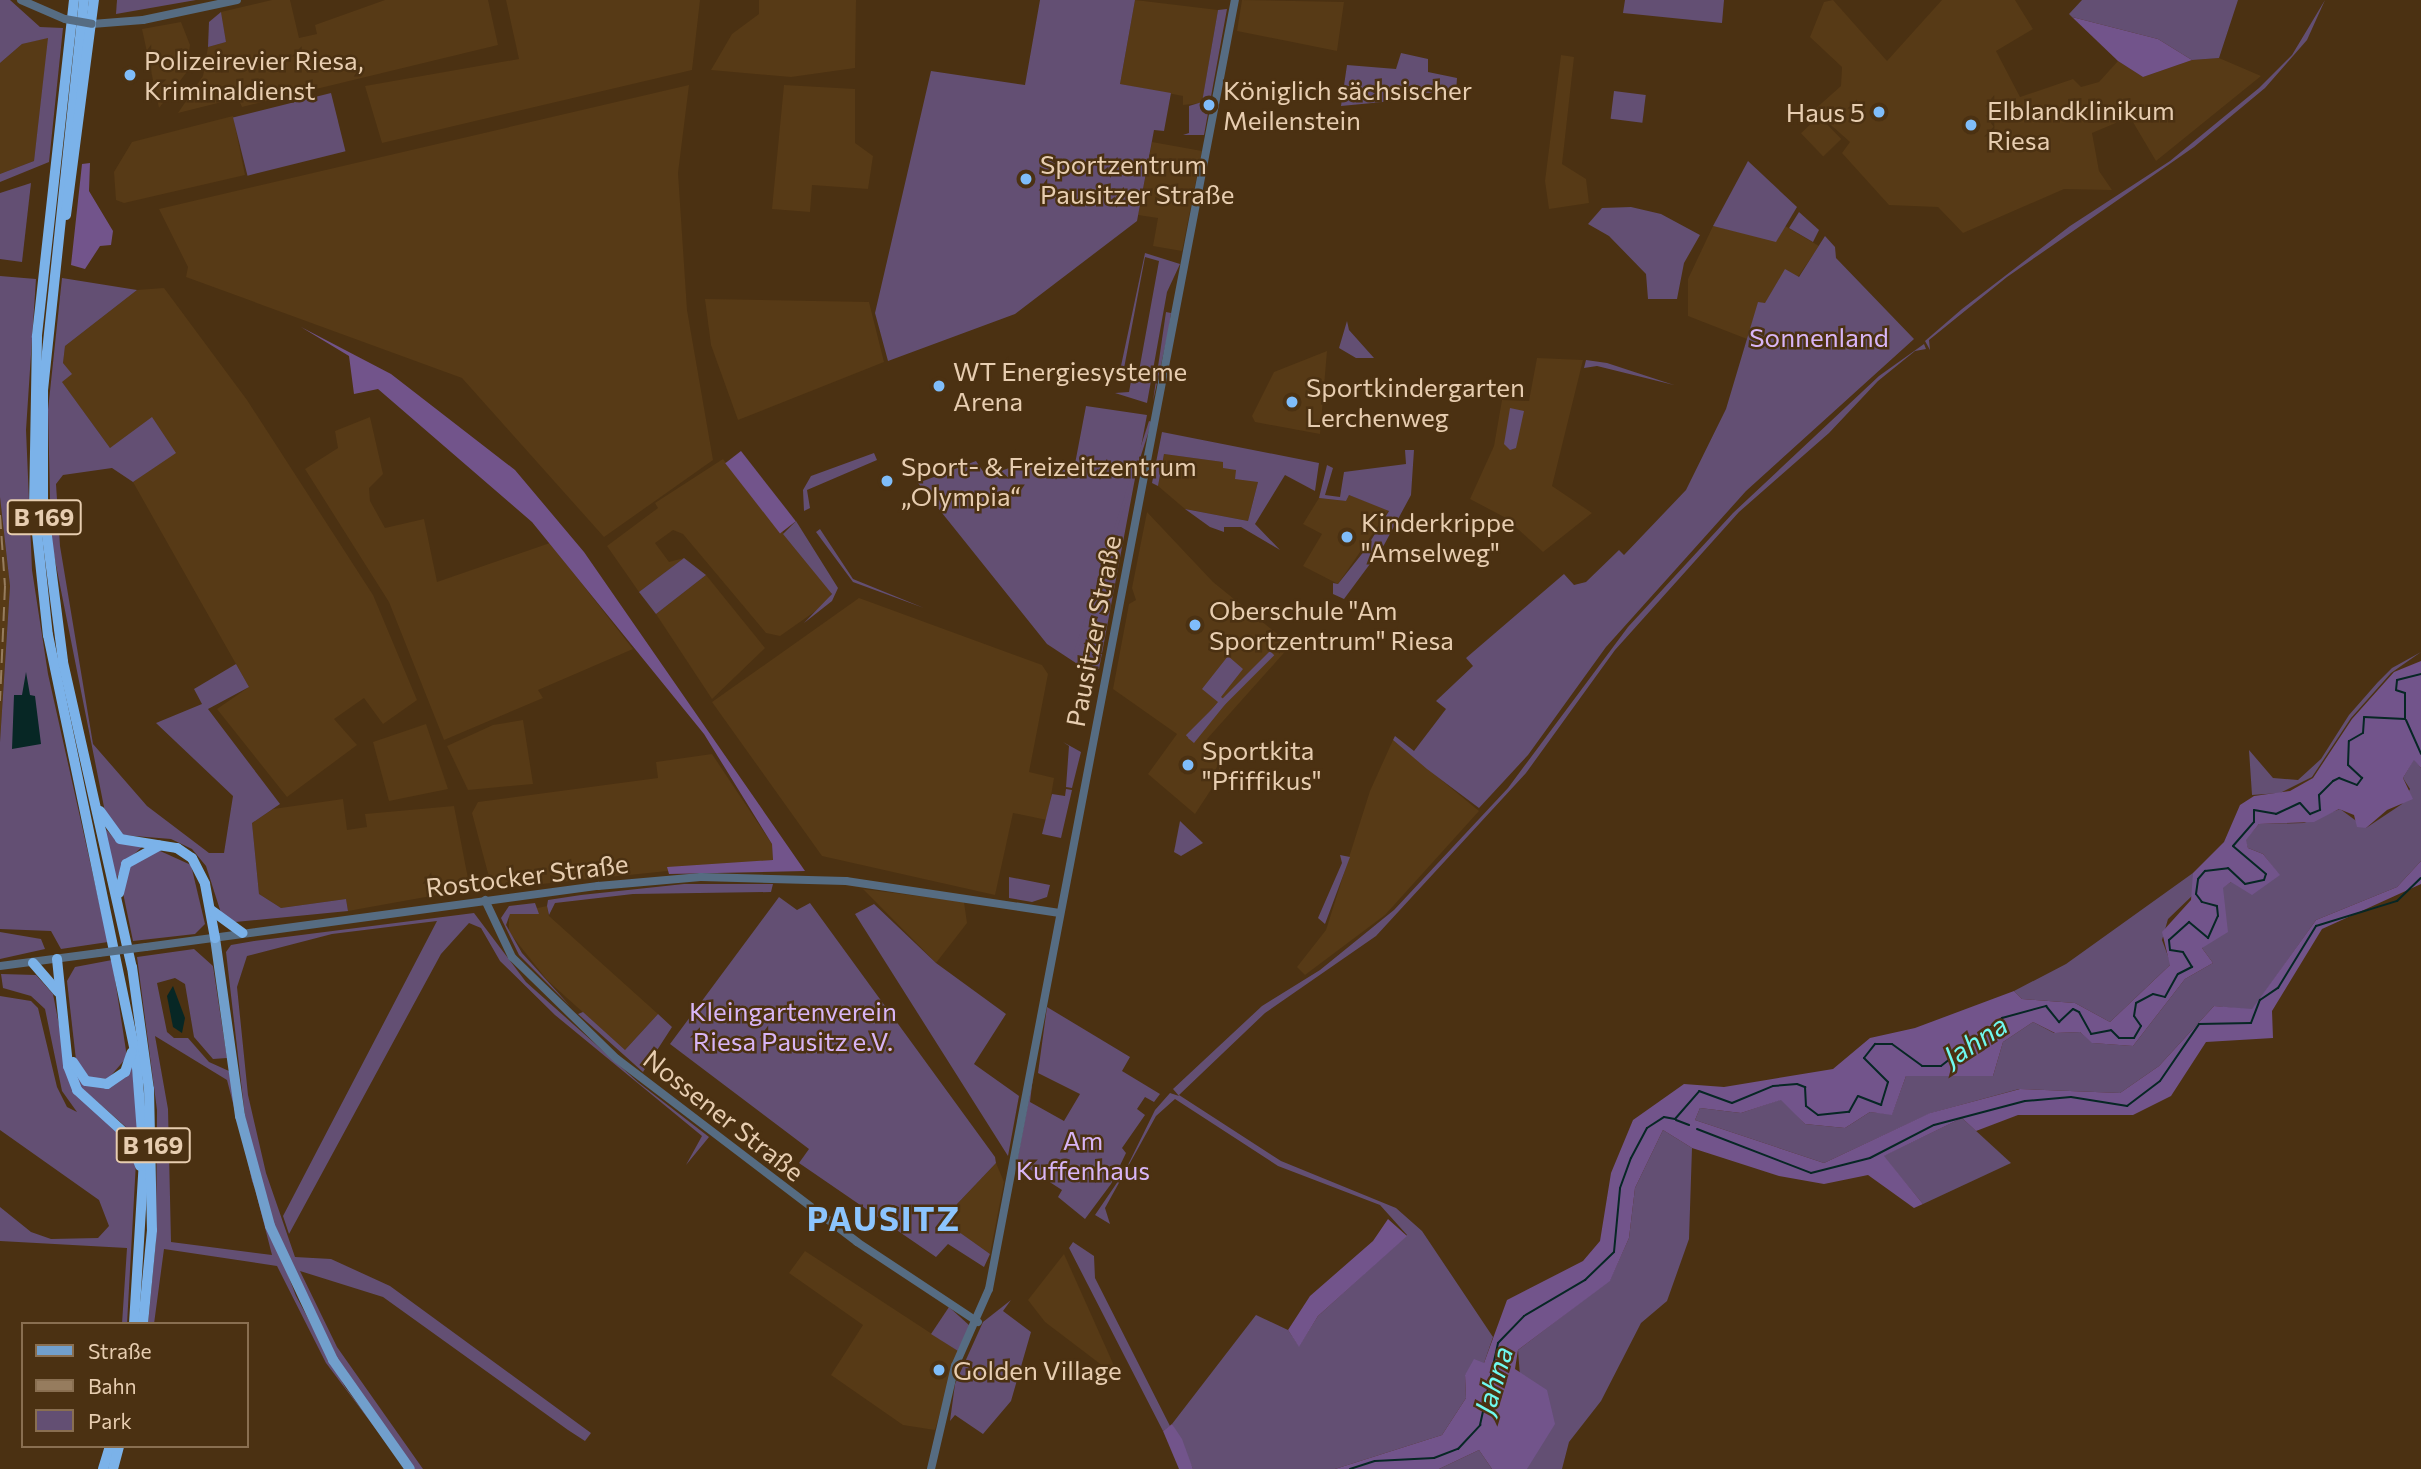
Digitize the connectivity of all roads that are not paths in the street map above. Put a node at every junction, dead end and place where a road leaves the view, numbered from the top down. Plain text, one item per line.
1 (22, 0) edge
2 (74, 0) edge
3 (85, 0) edge
4 (94, 0) edge
5 (237, 0) edge
6 (1236, 0) edge
7 (92, 24) junction
8 (58, 230) junction
9 (92, 796) junction
10 (163, 844) junction
11 (485, 900) junction
12 (119, 910) junction
13 (211, 910) junction
14 (1060, 913) junction
15 (243, 933) junction
16 (215, 938) junction
17 (57, 959) junction
18 (33, 962) junction
19 (0, 966) edge
20 (61, 1000) junction
21 (133, 1028) junction
22 (67, 1041) junction
23 (144, 1186) junction
24 (134, 1322) edge
25 (143, 1322) edge
26 (978, 1322) junction
27 (109, 1448) edge
28 (118, 1448) edge
29 (103, 1469) edge
30 (113, 1469) edge
31 (410, 1469) edge
32 (931, 1469) edge

1 - 7 street, bridge
2 - 21 highway, B 169
3 - 8 highway, B 169
4 - 7 highway
5 - 7 street
6 - 14 street, Pausitzer Straße
7 - 8 highway
8 - 9 highway, B 169
9 - 10 highway
9 - 12 highway, B 169
10 - 12 highway
10 - 13 highway
11 - 14 street, Rostocker Straße
11 - 15 street, Rostocker Straße
11 - 26 street, Nossener Straße
12 - 25 highway, B 169
13 - 15 highway
13 - 16 highway
14 - 26 street, Pausitzer Straße
15 - 16 street, Rostocker Straße
16 - 17 street, Rostocker Straße, bridge
16 - 31 main road
17 - 18 street, Rostocker Straße
17 - 20 highway
18 - 19 street, Rostocker Straße
18 - 20 highway
20 - 22 highway
21 - 22 highway
21 - 23 highway, B 169
22 - 23 highway, B 169
23 - 24 highway, B 169
26 - 32 street, Pausitzer Straße
27 - 29 highway
28 - 30 highway

